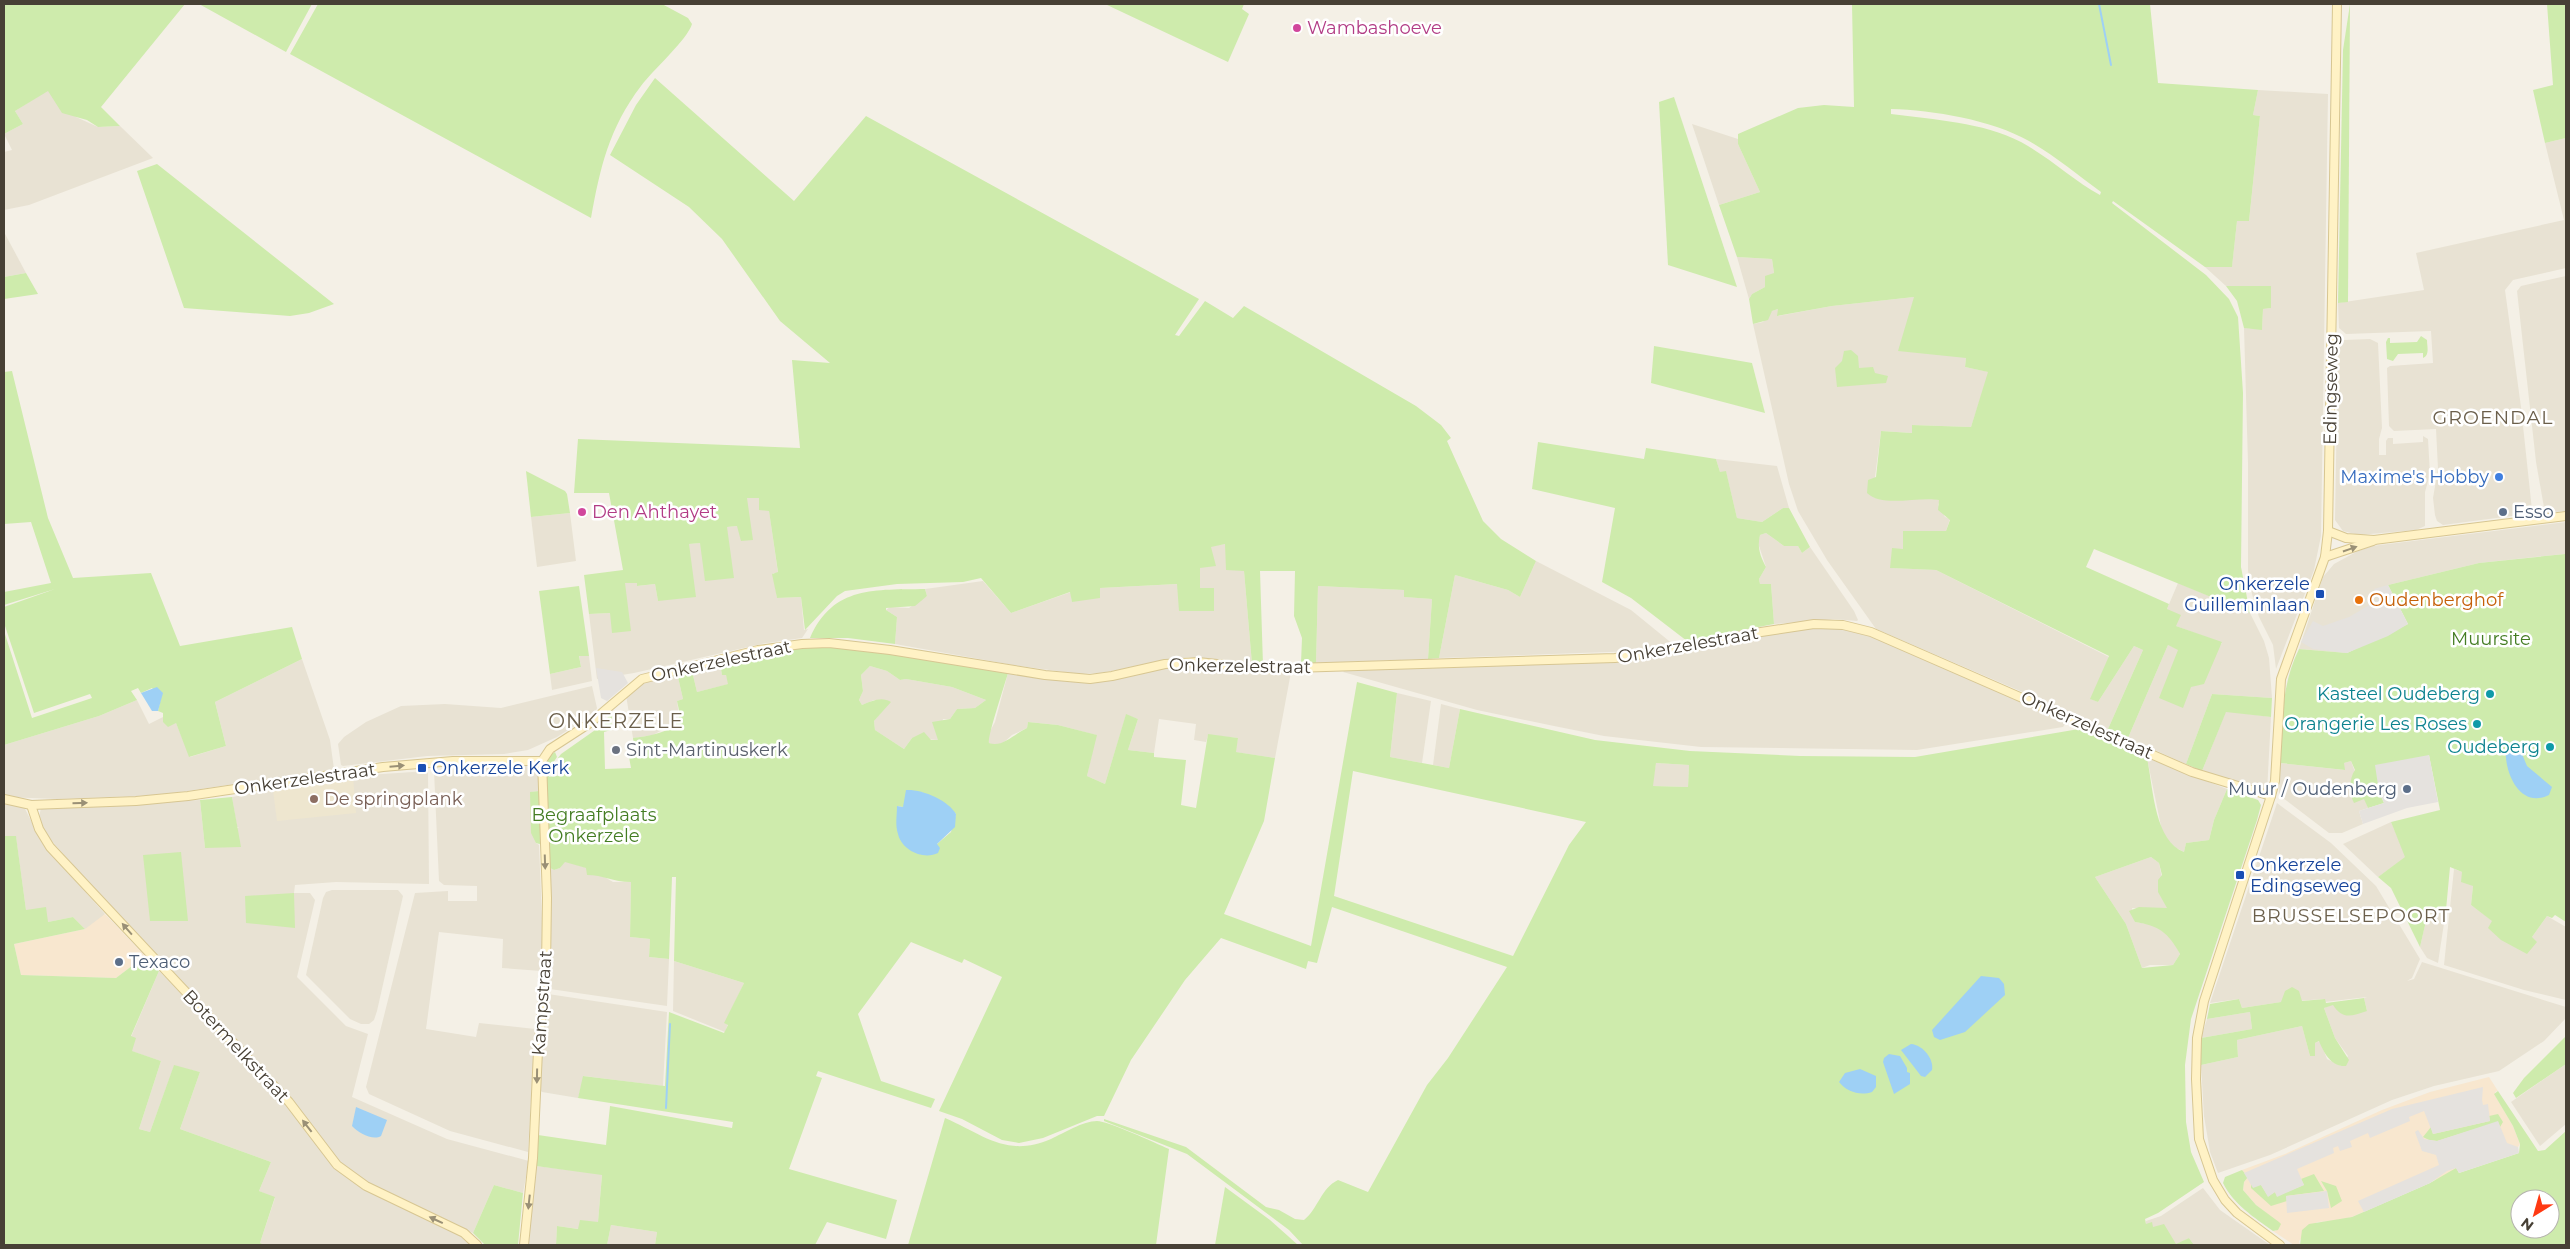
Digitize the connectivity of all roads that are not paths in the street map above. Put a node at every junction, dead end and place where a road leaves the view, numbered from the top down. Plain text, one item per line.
1 (2337, 4) edge
2 (2566, 516) edge
3 (2328, 531) junction
4 (2374, 540) junction
5 (2325, 557) junction
6 (542, 761) junction
7 (2271, 796) junction
8 (4, 799) edge
9 (31, 804) junction
10 (477, 1245) edge
11 (524, 1245) edge
12 (2280, 1245) edge

1 - 3 street, Edingseweg
2 - 4 street
3 - 4 street
3 - 5 street, Edingseweg
5 -> 4 street
5 - 7 street, Edingseweg
6 - 7 street, Onkerzelestraat
9 -> 6 street, Onkerzelestraat
6 -> 11 street, Kampstraat
7 - 12 street, Edingseweg
8 - 9 street, Onkerzelestraat
10 -> 9 street, Botermelkstraat

